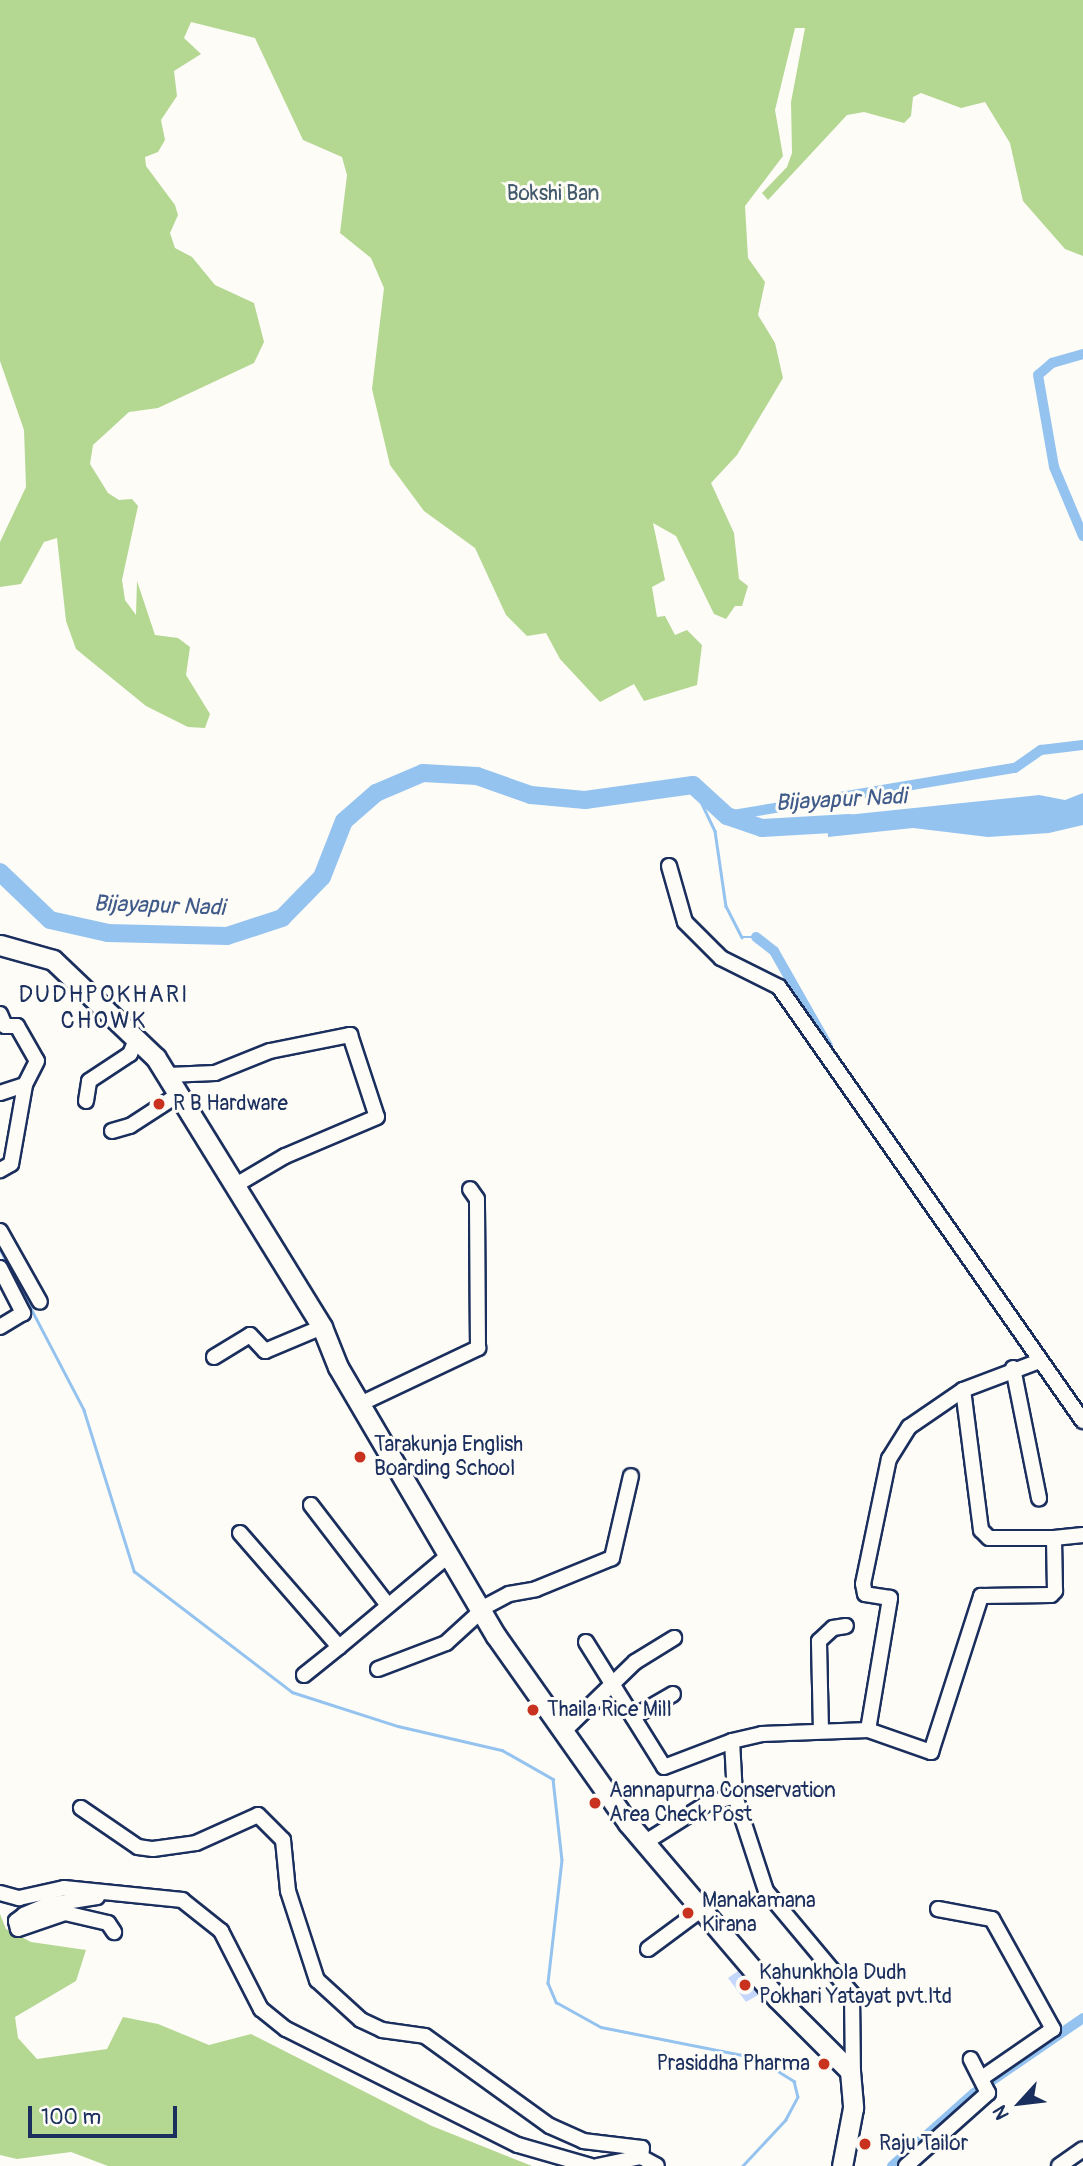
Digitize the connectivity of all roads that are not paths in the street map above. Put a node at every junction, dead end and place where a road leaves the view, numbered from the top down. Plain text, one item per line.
1 (669, 866) dead end
2 (0, 945) edge
3 (2, 1023) edge
4 (136, 1040) junction
5 (168, 1075) junction
6 (25, 1085) junction
7 (0, 1093) edge
8 (178, 1094) junction
9 (86, 1101) dead end
10 (112, 1131) dead end
11 (0, 1170) edge
12 (234, 1186) junction
13 (473, 1194) dead end
14 (0, 1231) edge
15 (0, 1268) edge
16 (40, 1302) dead end
17 (322, 1326) junction
18 (0, 1327) edge
19 (214, 1357) dead end
20 (1037, 1362) junction
21 (1013, 1368) junction
22 (963, 1390) junction
23 (360, 1404) junction
24 (1083, 1421) edge
25 (631, 1476) dead end
26 (1039, 1498) dead end
27 (311, 1505) dead end
28 (240, 1533) dead end
29 (1083, 1535) edge
30 (1054, 1538) junction
31 (448, 1556) junction
32 (387, 1604) junction
33 (479, 1611) junction
34 (846, 1626) dead end
35 (674, 1638) dead end
36 (586, 1642) dead end
37 (339, 1647) junction
38 (378, 1669) dead end
39 (304, 1675) dead end
40 (614, 1688) junction
41 (673, 1694) dead end
42 (633, 1717) junction
43 (868, 1730) junction
44 (564, 1731) junction
45 (821, 1731) junction
46 (732, 1741) junction
47 (735, 1796) junction
48 (81, 1808) dead end
49 (644, 1843) junction
50 (96, 1891) junction
51 (0, 1893) edge
52 (702, 1909) junction
53 (938, 1909) dead end
54 (114, 1932) dead end
55 (648, 1949) dead end
56 (971, 2059) dead end
57 (853, 2076) junction
58 (982, 2078) junction
59 (1083, 2149) edge
60 (641, 2157) junction
61 (591, 2166) edge
62 (597, 2166) edge
63 (657, 2166) edge
64 (842, 2166) edge
65 (906, 2166) edge
66 (1059, 2166) edge

1 - 20 street
2 - 4 main road
3 - 6 street
4 - 5 main road
4 - 9 street
5 - 8 main road
5 - 12 street
6 - 7 street
6 - 11 street
8 - 10 street
8 - 12 main road
12 - 17 main road
13 - 23 street
14 - 16 street
15 - 18 street
17 - 19 street
17 - 23 main road
20 - 21 street
20 - 24 street
21 - 22 street
21 - 26 street
22 - 30 street
22 - 43 street
23 - 31 main road
25 - 33 street
27 - 32 street
28 - 37 street
29 - 30 street
30 - 43 street
31 - 32 street
31 - 33 main road
32 - 37 street
33 - 38 street
33 - 44 main road
34 - 45 street
35 - 40 street
36 - 40 street
37 - 39 street
40 - 42 street
40 - 44 street
41 - 42 street
42 - 46 street
43 - 45 street
44 - 49 main road
45 - 46 street
46 - 47 street
47 - 49 street
47 - 57 street
48 - 60 street
49 - 52 main road
50 - 51 street
50 - 54 street
50 - 61 street
52 - 55 street
52 - 57 main road
53 - 58 street
56 - 58 street
57 - 64 main road
58 - 65 street
59 - 66 street
60 - 62 street
60 - 63 street

